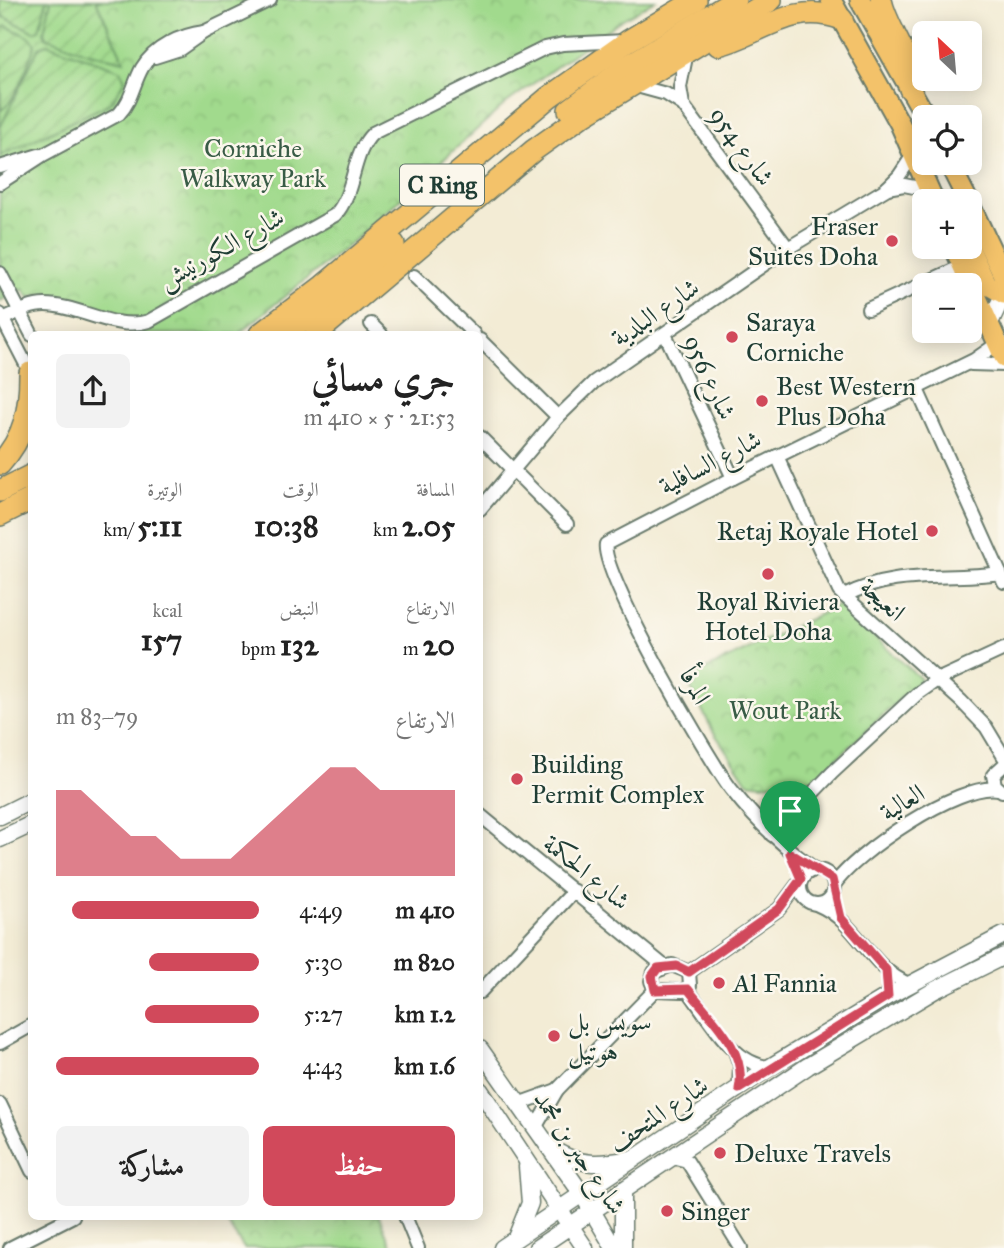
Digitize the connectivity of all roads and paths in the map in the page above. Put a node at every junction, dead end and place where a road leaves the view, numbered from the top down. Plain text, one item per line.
1 (270, 0) edge
2 (696, 0) edge
3 (736, 0) edge
4 (771, 0) edge
5 (831, 0) edge
6 (860, 0) edge
7 (881, 0) edge
8 (842, 19) junction
9 (628, 41) junction
10 (693, 48) junction
11 (633, 85) junction
12 (910, 89) junction
13 (683, 105) junction
14 (919, 105) edge
15 (912, 141) edge
16 (43, 155) junction
17 (912, 165) edge
18 (0, 167) edge
19 (511, 168) junction
20 (0, 183) edge
21 (439, 188) junction
22 (886, 188) junction
23 (914, 189) edge
24 (982, 228) edge
25 (788, 248) junction
26 (959, 259) edge
27 (975, 259) edge
28 (999, 260) edge
29 (962, 266) junction
30 (0, 273) edge
31 (414, 275) dead end
32 (1004, 277) edge
33 (1004, 293) edge
34 (868, 309) dead end
35 (19, 311) junction
36 (1, 317) edge
37 (371, 324) dead end
38 (30, 331) edge
39 (264, 331) edge
40 (290, 331) edge
41 (320, 331) edge
42 (379, 331) edge
43 (471, 331) edge
44 (664, 334) junction
45 (998, 341) edge
46 (483, 343) edge
47 (964, 365) junction
48 (1004, 365) edge
49 (28, 368) edge
50 (916, 387) junction
51 (28, 404) edge
52 (558, 417) junction
53 (483, 440) edge
54 (28, 455) edge
55 (777, 456) junction
56 (0, 466) edge
57 (513, 471) junction
58 (28, 477) edge
59 (733, 478) junction
60 (0, 491) edge
61 (28, 501) edge
62 (483, 506) edge
63 (2, 515) edge
64 (28, 516) edge
65 (567, 524) dead end
66 (606, 558) joint
67 (1002, 578) edge
68 (844, 596) junction
69 (1004, 649) edge
70 (937, 680) junction
71 (1001, 752) edge
72 (998, 770) edge
73 (979, 789) junction
74 (1001, 790) edge
75 (28, 802) edge
76 (0, 816) edge
77 (483, 817) edge
78 (28, 826) edge
79 (772, 835) junction
80 (0, 839) edge
81 (790, 853) junction
82 (852, 862) junction
83 (819, 870) junction
84 (800, 880) junction
85 (834, 887) junction
86 (574, 891) junction
87 (814, 904) junction
88 (779, 909) junction
89 (841, 918) junction
90 (1004, 935) edge
91 (1004, 956) edge
92 (664, 966) junction
93 (886, 970) junction
94 (689, 972) junction
95 (909, 984) junction
96 (483, 989) edge
97 (688, 989) junction
98 (655, 990) junction
99 (888, 996) junction
100 (28, 1027) edge
101 (0, 1043) edge
102 (735, 1050) junction
103 (483, 1053) edge
104 (771, 1067) junction
105 (739, 1089) junction
106 (557, 1090) junction
107 (483, 1094) edge
108 (0, 1104) edge
109 (518, 1104) junction
110 (535, 1128) junction
111 (548, 1147) junction
112 (641, 1157) junction
113 (672, 1157) junction
114 (526, 1158) junction
115 (28, 1163) edge
116 (623, 1190) junction
117 (582, 1194) junction
118 (559, 1209) junction
119 (592, 1210) junction
120 (48, 1220) edge
121 (63, 1220) edge
122 (407, 1220) edge
123 (569, 1224) junction
124 (45, 1230) junction
125 (508, 1244) edge
126 (10, 1248) edge
127 (418, 1248) edge
128 (537, 1248) edge
129 (585, 1248) edge
130 (614, 1248) edge
131 (623, 1248) edge
132 (740, 1248) edge

1 - 16 street
2 - 9 highway, شارع الكورنيش / C Ring
3 - 19 highway
4 - 10 highway, C Ring
5 - 8 main road
6 - 12 main road
7 - 12 highway
8 - 10 highway
8 - 15 main road
9 - 21 highway, شارع الكورنيش / C Ring
9 - 35 street, شارع الكورنيش
10 - 11 highway, C Ring
10 - 13 street, شارع 954
11 - 13 street, شارع 954
11 - 19 highway, C Ring
12 - 14 main road
13 - 25 street, شارع 954
16 - 18 street
16 - 20 street
17 - 22 street, شارع البلدية
19 - 41 highway, C Ring
21 - 39 highway, شارع الكورنيش / C Ring
21 - 40 highway
22 - 23 street
22 - 25 street, شارع البلدية
24 - 28 main road
25 - 44 street, شارع البلدية
26 - 29 main road
27 - 33 main road
28 - 32 main road
29 - 34 street
29 - 45 main road
30 - 35 street
31 - 43 street
33 - 45 street
35 - 36 street, شارع الكورنيش
35 - 38 street
36 - 49 street, شارع الكورنيش
37 - 42 street
44 - 52 street, شارع البلدية
44 - 59 street, شارع 956
45 - 47 street, شارع السافلية
46 - 52 street
47 - 48 street, شارع السافلية
47 - 50 street, شارع السافلية
50 - 55 street, شارع السافلية
50 - 67 street
51 - 56 highway
52 - 57 street, شارع البلدية
53 - 57 street
54 - 56 highway
55 - 59 street, شارع السافلية
55 - 68 street, انعيجة
57 - 62 street, شارع البلدية
57 - 65 street
58 - 60 highway
59 - 66 street, شارع السافلية
61 - 63 highway
63 - 64 highway
66 - 79 street, المرفأ
67 - 68 street
68 - 70 street, انعيجة
69 - 70 street
70 - 71 street, انعيجة
70 - 79 street
71 - 72 street, انعيجة
72 - 73 street, العالية
72 - 74 street
73 - 74 street, العالية
73 - 82 street, العالية
75 - 76 street
77 - 86 street, شارع الحكمة
78 - 80 street
79 - 81 street, المرفأ
81 - 83 street, المرفأ
81 - 84 street, المرفأ
82 - 83 street, العالية
82 - 85 street, العالية
83 - 84 street
83 - 85 street
84 - 87 street
84 - 88 street
85 - 87 street
85 - 89 street
86 - 92 street, شارع الحكمة
86 - 96 street
87 - 88 street
87 - 89 street
88 - 94 street
89 - 93 street
90 - 95 street, شارع المتحف
91 - 113 street, شارع المتحف
92 - 94 street
92 - 98 street
93 - 95 street
93 - 99 street
94 - 97 street
95 - 99 street, شارع المتحف
97 - 98 street
97 - 102 street
98 - 106 street
99 - 104 street, شارع المتحف
100 - 101 street
102 - 104 street
102 - 105 street
103 - 109 street, شارع جبر بن محمد
104 - 105 street, شارع المتحف
105 - 112 street, شارع المتحف
106 - 109 street
106 - 110 street
107 - 114 street, شارع جبر بن محمد
108 - 115 street
109 - 110 street, شارع جبر بن محمد
110 - 111 street, شارع جبر بن محمد
111 - 112 street
111 - 117 street, شارع جبر بن محمد
112 - 117 street, شارع المتحف
113 - 116 street, شارع المتحف
113 - 132 street
114 - 118 street, شارع جبر بن محمد
114 - 125 street
116 - 119 street, شارع المتحف
116 - 131 street
117 - 118 street, شارع المتحف
117 - 119 street, شارع جبر بن محمد
118 - 123 street, شارع جبر بن محمد
118 - 125 street, شارع المتحف
119 - 123 street, شارع المتحف
119 - 130 street, شارع جبر بن محمد
120 - 124 street
121 - 124 street
122 - 127 street
123 - 128 street, شارع المتحف
123 - 129 street, شارع جبر بن محمد
124 - 126 street

